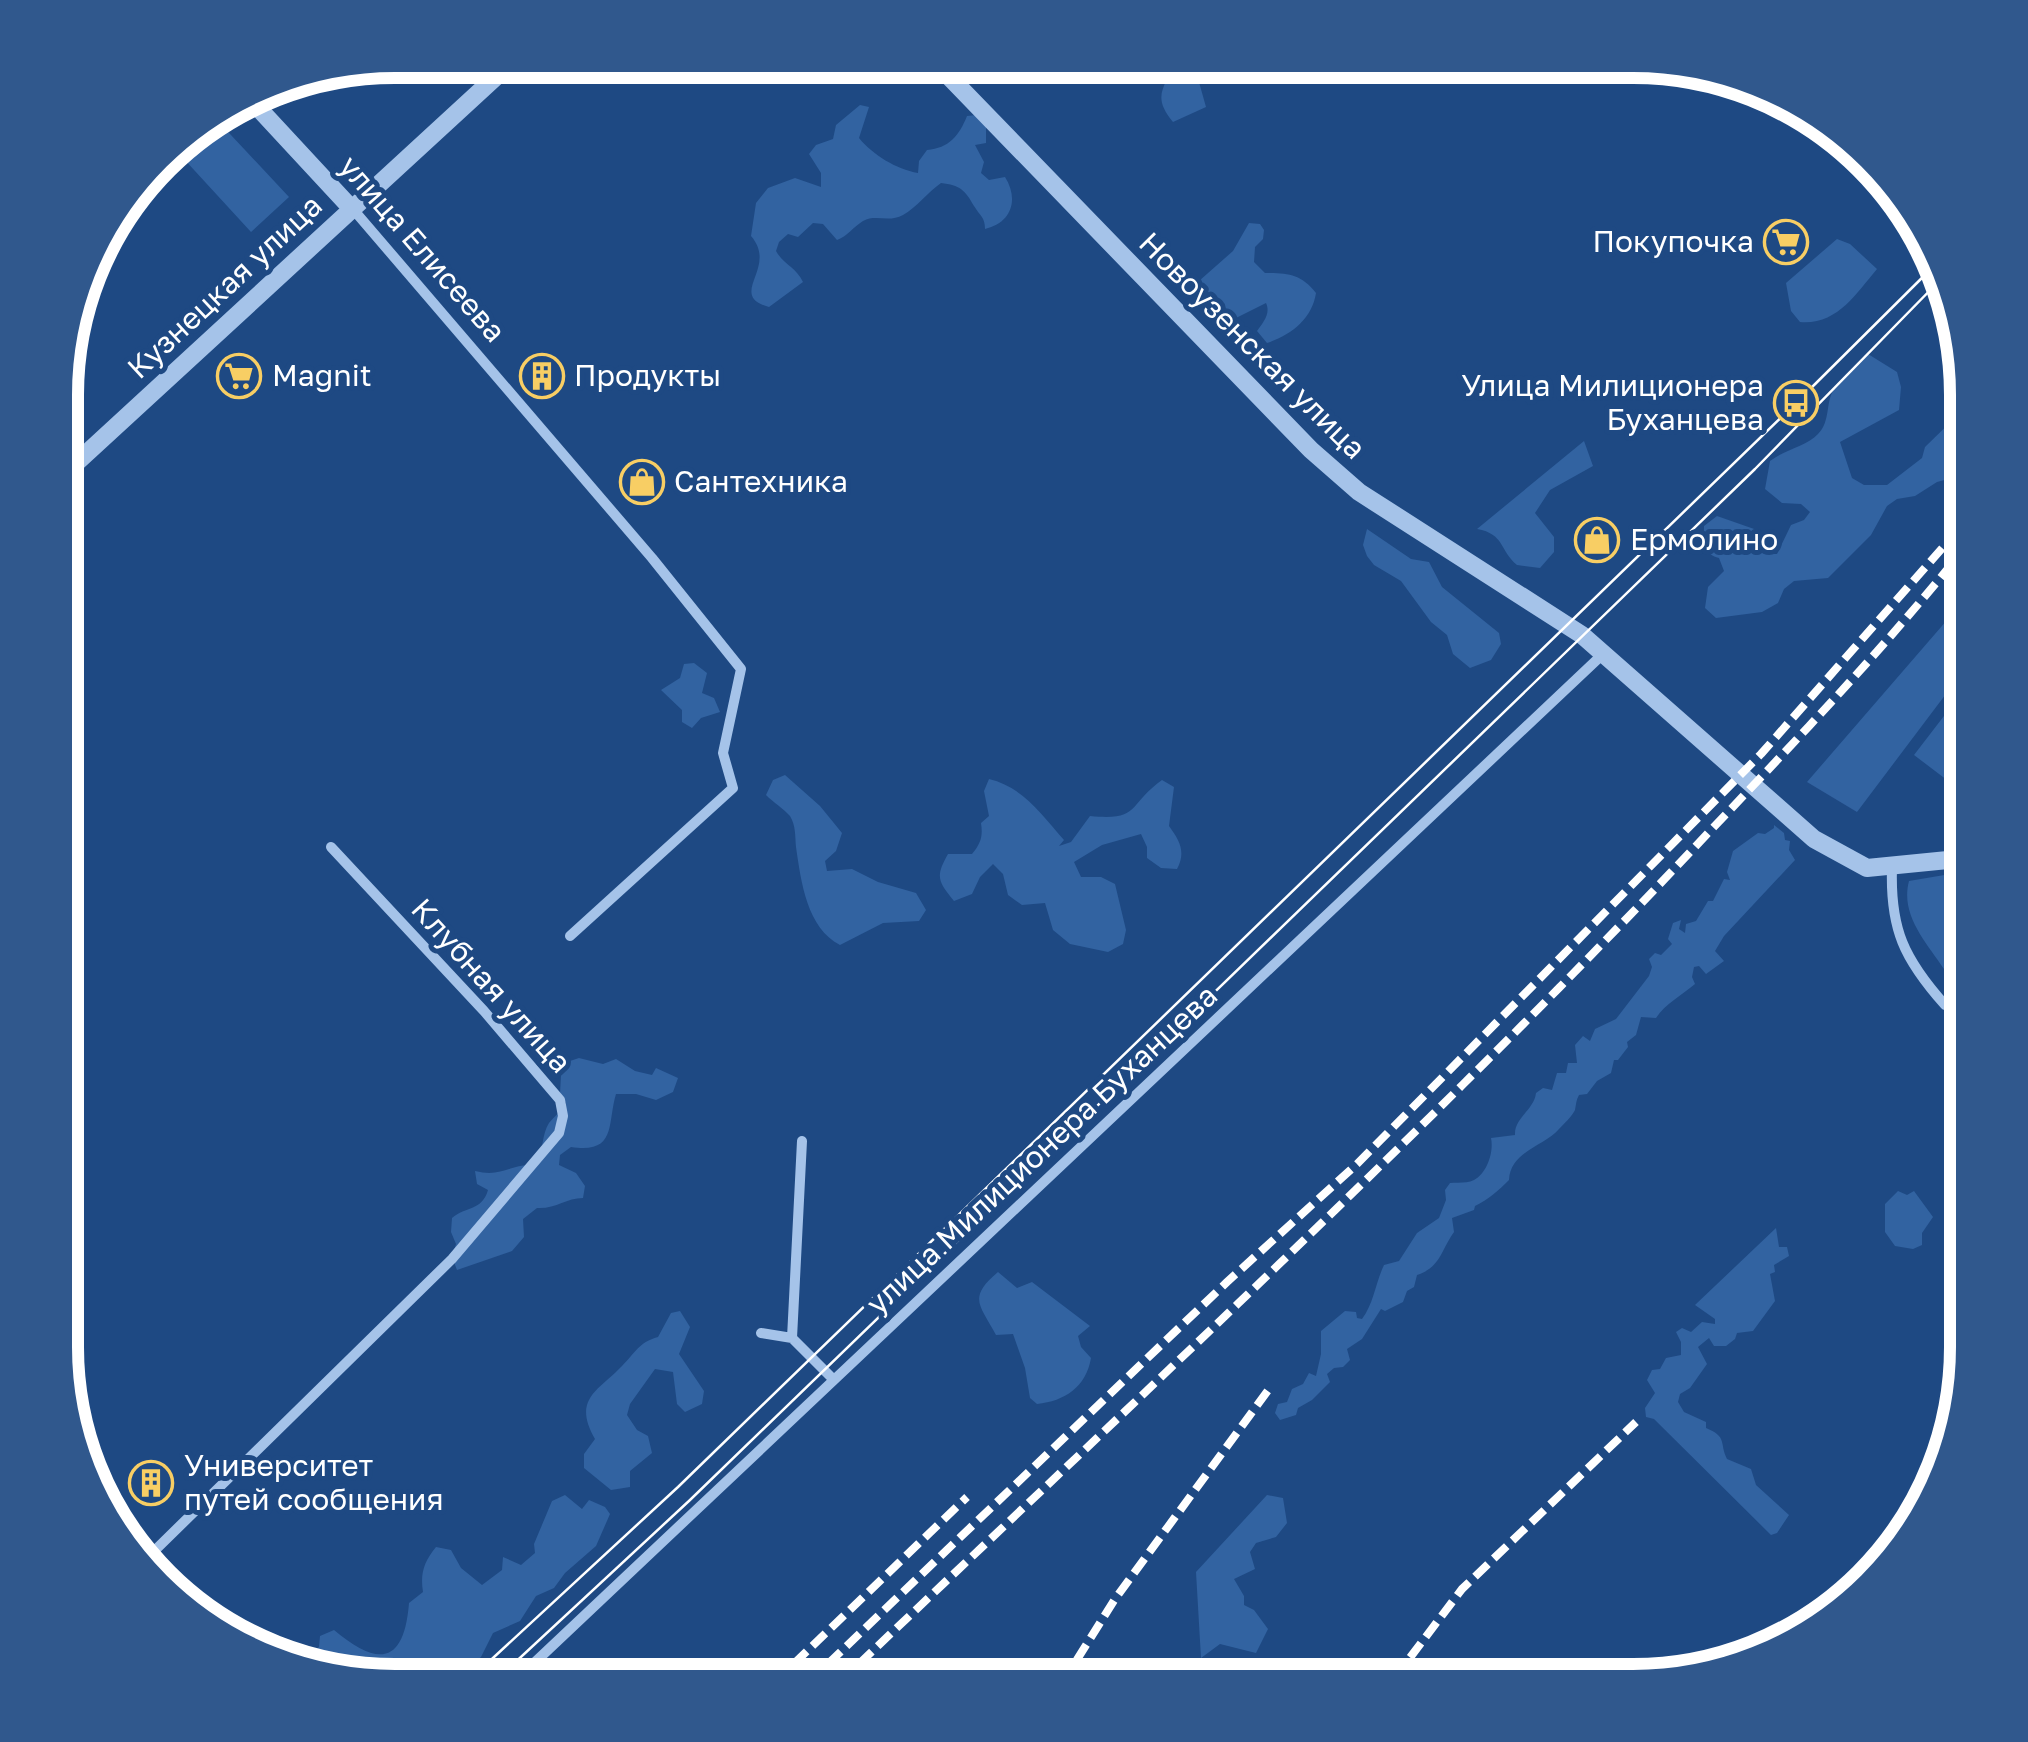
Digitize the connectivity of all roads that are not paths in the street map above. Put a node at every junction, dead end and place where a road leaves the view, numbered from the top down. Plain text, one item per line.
1 (494, 78) edge
2 (950, 78) edge
3 (259, 108) edge
4 (351, 208) junction
5 (77, 462) edge
6 (1603, 654) junction
7 (331, 847) dead end
8 (1950, 860) edge
9 (1892, 868) junction
10 (570, 936) dead end
11 (1945, 1005) dead end
12 (802, 1141) dead end
13 (762, 1333) dead end
14 (792, 1338) junction
15 (834, 1380) junction
16 (153, 1552) edge
17 (533, 1664) edge

1 - 4 street, Кузнецкая улица
2 - 6 street, Новоузенская улица
3 - 4 street, улица Елисеева
4 - 5 street, Кузнецкая улица
4 - 10 street, улица Елисеева
6 - 9 street, Новоузенская улица
6 - 15 street, улица Милиционера Буханцева
7 - 16 street, Клубная улица
8 - 9 street
9 - 11 street
12 - 14 street
13 - 14 street
14 - 15 street
15 - 17 street, улица Милиционера Буханцева

